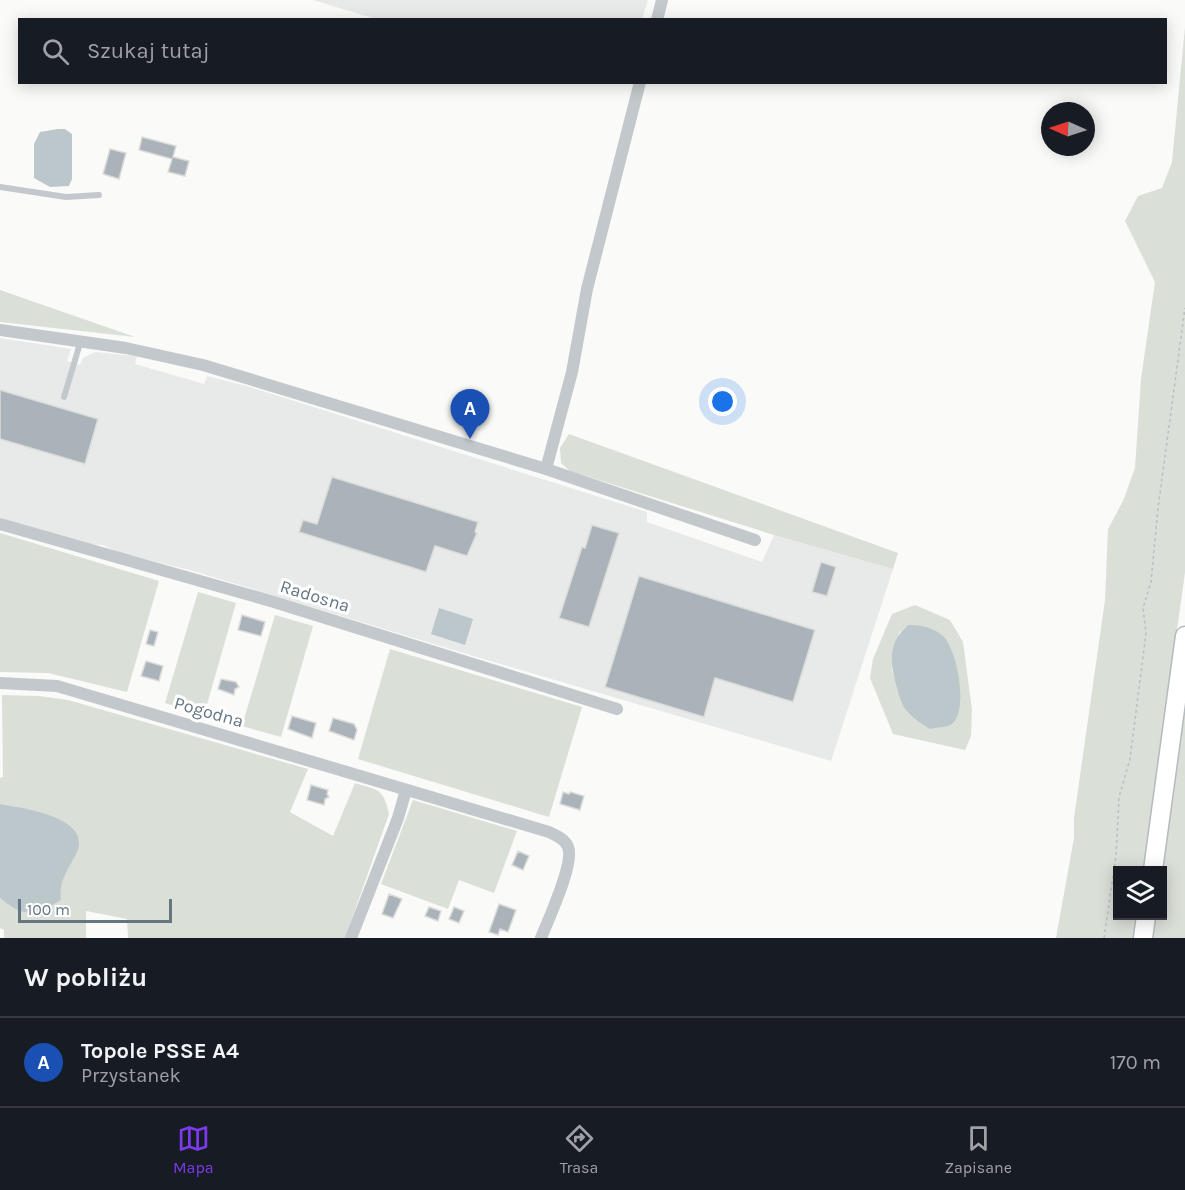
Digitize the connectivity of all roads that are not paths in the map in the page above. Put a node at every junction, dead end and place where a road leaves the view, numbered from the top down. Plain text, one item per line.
1 (662, 0) edge
2 (658, 18) edge
3 (639, 84) edge
4 (0, 187) edge
5 (99, 195) dead end
6 (0, 330) edge
7 (81, 340) junction
8 (64, 397) dead end
9 (546, 469) junction
10 (0, 524) edge
11 (755, 540) dead end
12 (1185, 636) edge
13 (0, 683) edge
14 (617, 709) dead end
15 (406, 790) junction
16 (1154, 866) edge
17 (1145, 920) edge
18 (351, 938) edge
19 (541, 938) edge
20 (1143, 938) edge

1 - 2 street
3 - 9 street
4 - 5 lane
6 - 7 street
7 - 8 lane
7 - 9 street
9 - 11 street
10 - 14 street, Radosna
12 - 16 main road
13 - 15 street, Pogodna
15 - 18 street
15 - 19 street, Pogodna
17 - 20 main road

